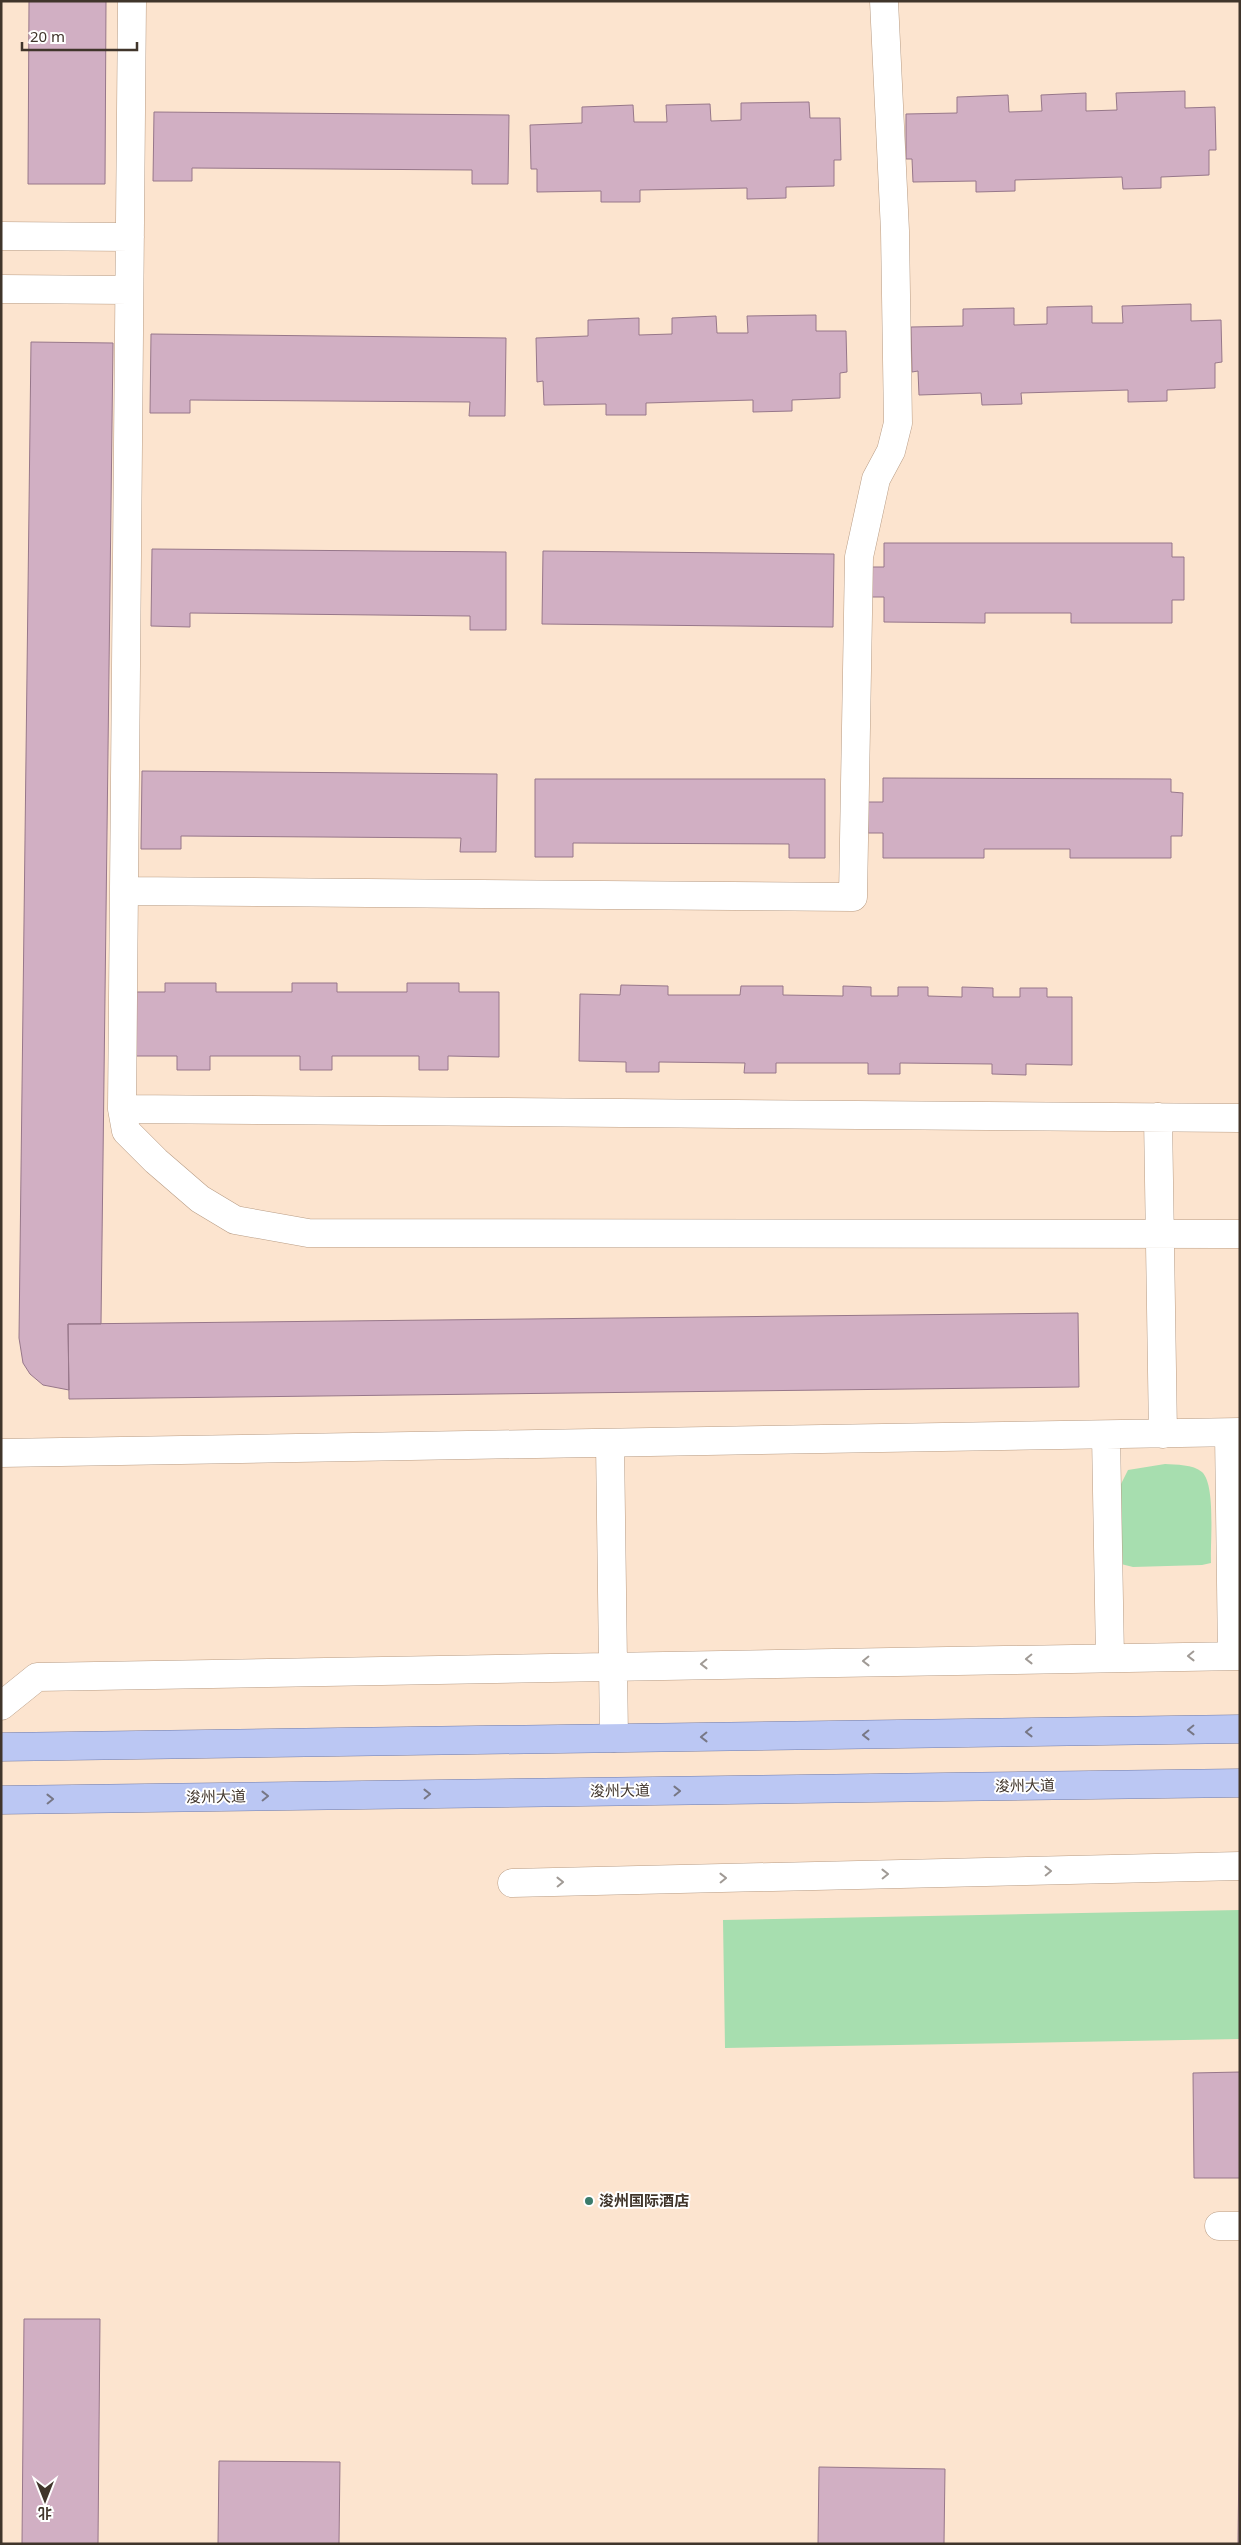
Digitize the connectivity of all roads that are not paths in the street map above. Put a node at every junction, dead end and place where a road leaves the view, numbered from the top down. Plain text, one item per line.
1 (132, 1) edge
2 (884, 1) edge
3 (1, 236) edge
4 (130, 237) junction
5 (1, 289) edge
6 (129, 290) junction
7 (124, 891) junction
8 (122, 1109) junction
9 (1158, 1117) junction
10 (1240, 1118) edge
11 (1160, 1234) junction
12 (1240, 1234) edge
13 (1234, 1433) edge
14 (1164, 1434) junction
15 (1106, 1435) junction
16 (610, 1443) junction
17 (1, 1453) edge
18 (1236, 1656) edge
19 (1110, 1658) junction
20 (613, 1665) junction
21 (1, 1706) edge
22 (1240, 1729) edge
23 (614, 1738) junction
24 (1, 1747) edge
25 (1240, 1783) edge
26 (1, 1800) edge
27 (1240, 1866) edge
28 (512, 1883) dead end

1 - 4 street
2 - 7 street
3 - 4 street
4 - 6 street
5 - 6 street
6 - 7 street
7 - 8 street
8 - 9 street
8 - 11 street
9 - 10 street
9 - 11 street
11 - 12 street
11 - 14 street
13 - 14 street
13 - 18 street
14 - 15 street
15 - 16 street
15 - 19 street
16 - 17 street
16 - 20 street
18 -> 19 street
19 -> 20 street
20 - 21 street
20 - 23 street
22 -> 23 main road
23 - 24 main road
26 -> 25 main road, 浚州大道
28 -> 27 street

